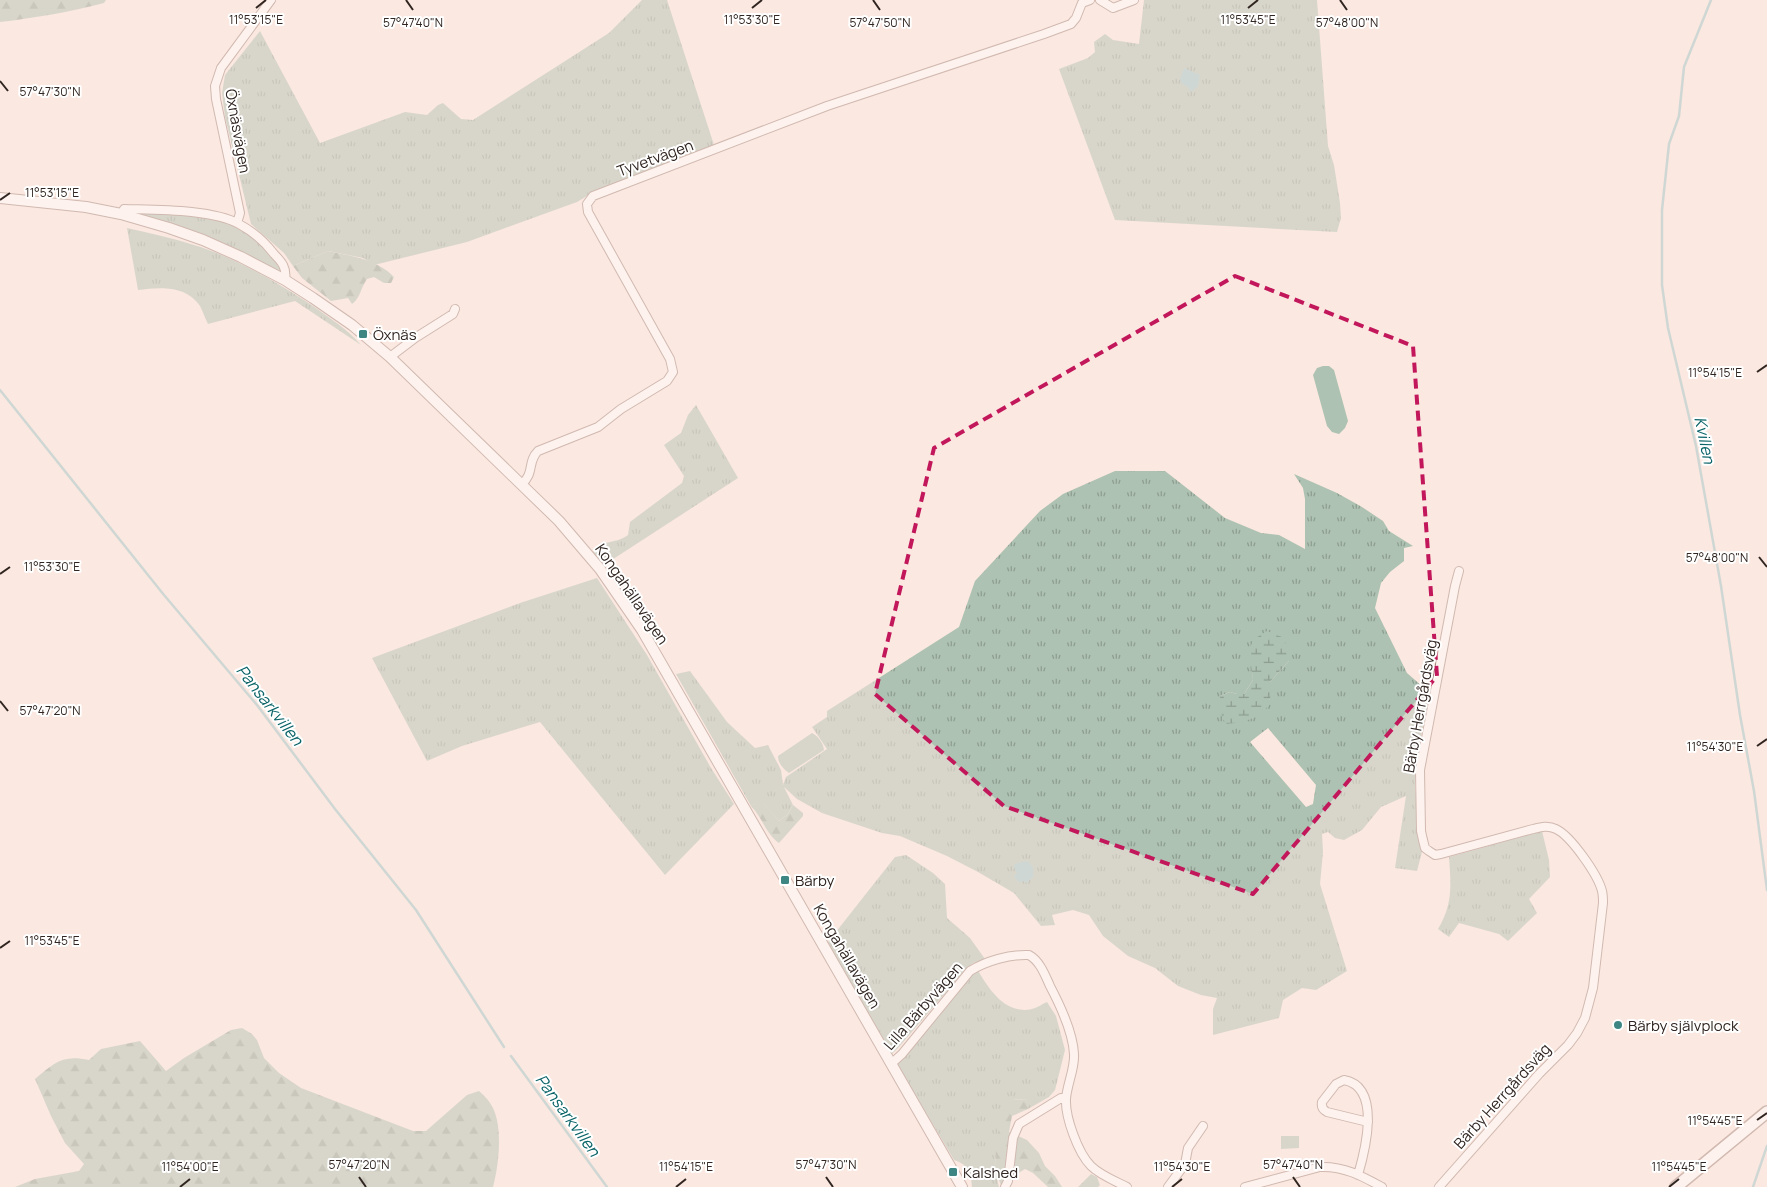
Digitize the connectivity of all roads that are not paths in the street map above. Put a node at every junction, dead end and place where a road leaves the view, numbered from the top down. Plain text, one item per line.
1 (271, 0) edge
2 (1090, 0) edge
3 (1100, 0) edge
4 (1134, 0) edge
5 (0, 198) edge
6 (121, 214) junction
7 (237, 223) junction
8 (285, 280) junction
9 (455, 309) dead end
10 (390, 358) junction
11 (522, 484) junction
12 (1459, 570) dead end
13 (891, 1064) junction
14 (1066, 1098) junction
15 (1767, 1112) edge
16 (1368, 1122) junction
17 (1202, 1126) dead end
18 (1358, 1175) junction
19 (962, 1187) edge
20 (1005, 1187) edge
21 (1127, 1187) edge
22 (1168, 1187) edge
23 (1245, 1187) edge
24 (1382, 1187) edge
25 (1439, 1187) edge
26 (1676, 1187) edge

1 - 7 street, Öxnäsvägen
2 - 11 street, Tyvetvägen
3 - 4 street
5 - 6 street, Kongahällavägen
6 - 7 street
6 - 8 street, Kongahällavägen
7 - 8 street
8 - 10 street, Kongahällavägen
9 - 10 street
10 - 11 street, Kongahällavägen
11 - 13 street, Kongahällavägen
12 - 25 street, Bärby Herrgårdsväg
13 - 14 street, Lilla Bärbyvägen
13 - 19 street, Kongahällavägen
14 - 20 street
14 - 21 street
15 - 26 main road
16 - 16 street
16 - 18 street
17 - 22 street
18 - 23 street
18 - 24 street

